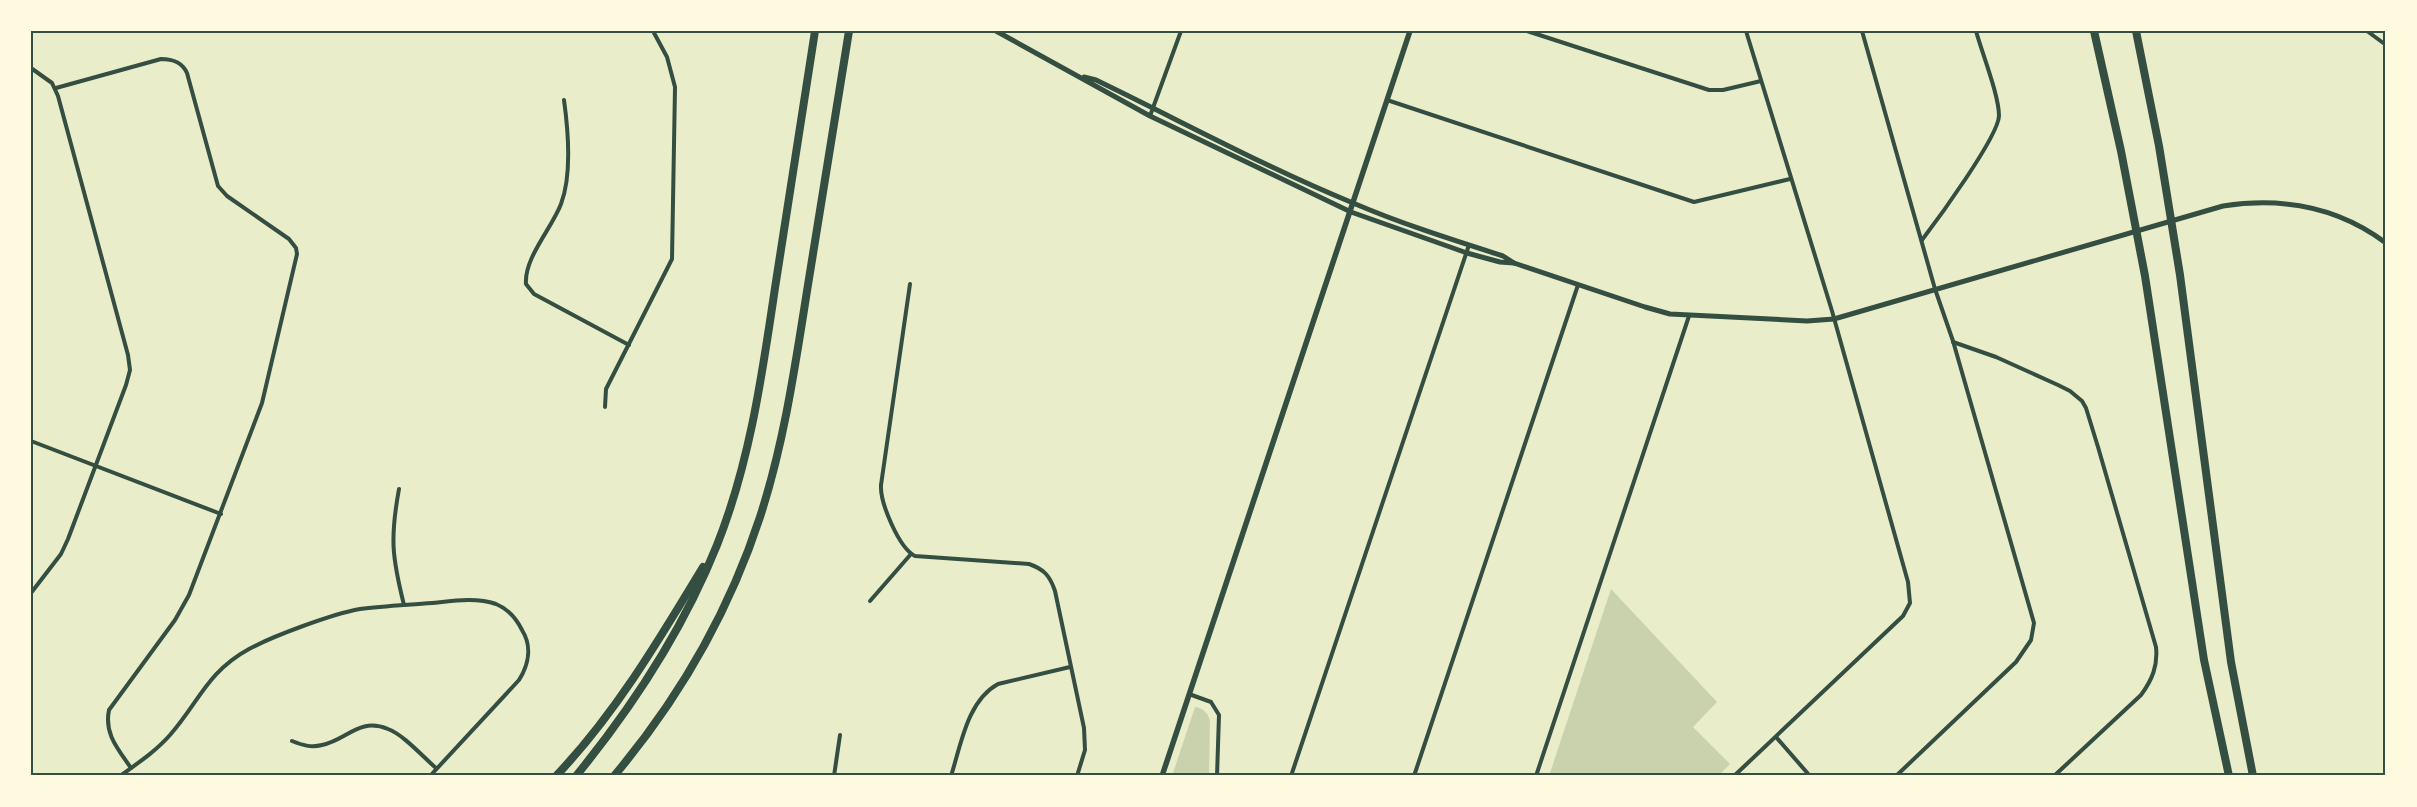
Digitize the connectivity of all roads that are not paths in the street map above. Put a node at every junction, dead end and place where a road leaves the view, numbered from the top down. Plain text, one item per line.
1 (653, 31) edge
2 (815, 31) edge
3 (849, 31) edge
4 (996, 31) edge
5 (1181, 31) edge
6 (1410, 31) edge
7 (1527, 31) edge
8 (1746, 31) edge
9 (1862, 31) edge
10 (1976, 31) edge
11 (2094, 31) edge
12 (2136, 31) edge
13 (2367, 31) edge
14 (2386, 45) edge
15 (31, 68) edge
16 (1081, 76) junction
17 (1761, 81) junction
18 (56, 88) junction
19 (564, 100) dead end
20 (1387, 100) junction
21 (1153, 108) junction
22 (1150, 116) junction
23 (1790, 179) junction
24 (1354, 203) junction
25 (1351, 212) junction
26 (1922, 240) junction
27 (2386, 243) edge
28 (1470, 245) junction
29 (1467, 252) junction
30 (1514, 263) junction
31 (910, 284) dead end
32 (1578, 285) junction
33 (1935, 288) junction
34 (1689, 316) junction
35 (1834, 319) junction
36 (1953, 342) junction
37 (629, 344) junction
38 (605, 407) dead end
39 (31, 441) edge
40 (95, 465) junction
41 (399, 488) dead end
42 (221, 514) junction
43 (717, 545) junction
44 (911, 554) junction
45 (31, 593) edge
46 (870, 601) dead end
47 (404, 606) junction
48 (1070, 667) junction
49 (1189, 694) junction
50 (840, 735) dead end
51 (1776, 737) junction
52 (292, 741) dead end
53 (131, 768) junction
54 (436, 768) junction
55 (120, 776) edge
56 (430, 776) edge
57 (556, 776) edge
58 (576, 776) edge
59 (614, 776) edge
60 (834, 776) edge
61 (951, 776) edge
62 (1077, 776) edge
63 (1162, 776) edge
64 (1217, 776) edge
65 (1291, 776) edge
66 (1414, 776) edge
67 (1536, 776) edge
68 (1734, 776) edge
69 (1810, 776) edge
70 (1896, 776) edge
71 (2054, 776) edge
72 (2229, 776) edge
73 (2253, 776) edge

1 - 37 street
2 - 43 highway
3 - 59 highway
4 - 16 street
5 - 21 street
6 - 20 main road
7 - 17 street
8 - 17 street
9 - 26 street
10 - 26 street
11 - 72 highway
12 - 73 highway
13 - 14 street
15 - 18 street
16 - 21 street
16 - 22 street
17 - 23 street
18 - 40 street
18 - 42 street
19 - 37 street
20 - 23 street
20 - 24 main road
21 - 22 street
21 - 24 street
22 - 25 street
23 - 35 street
24 - 25 main road
24 - 28 street
25 - 29 street
25 - 49 main road
26 - 33 street
27 - 33 street
28 - 29 street
28 - 30 street
29 - 30 street
29 - 65 street
30 - 32 street
31 - 44 street
32 - 34 street
32 - 66 street
33 - 35 street
33 - 36 street
34 - 35 street
34 - 67 street
35 - 51 street
36 - 70 street
36 - 71 street
37 - 38 street
39 - 40 street
40 - 42 street
40 - 45 street
41 - 47 street
42 - 53 street
43 - 57 highway
43 - 58 highway
44 - 46 street
44 - 48 street
47 - 53 street
47 - 54 street
48 - 61 street
48 - 62 street
49 - 63 main road
49 - 64 street
50 - 60 street
51 - 68 street
51 - 69 street
52 - 54 street
53 - 55 street
54 - 56 street

